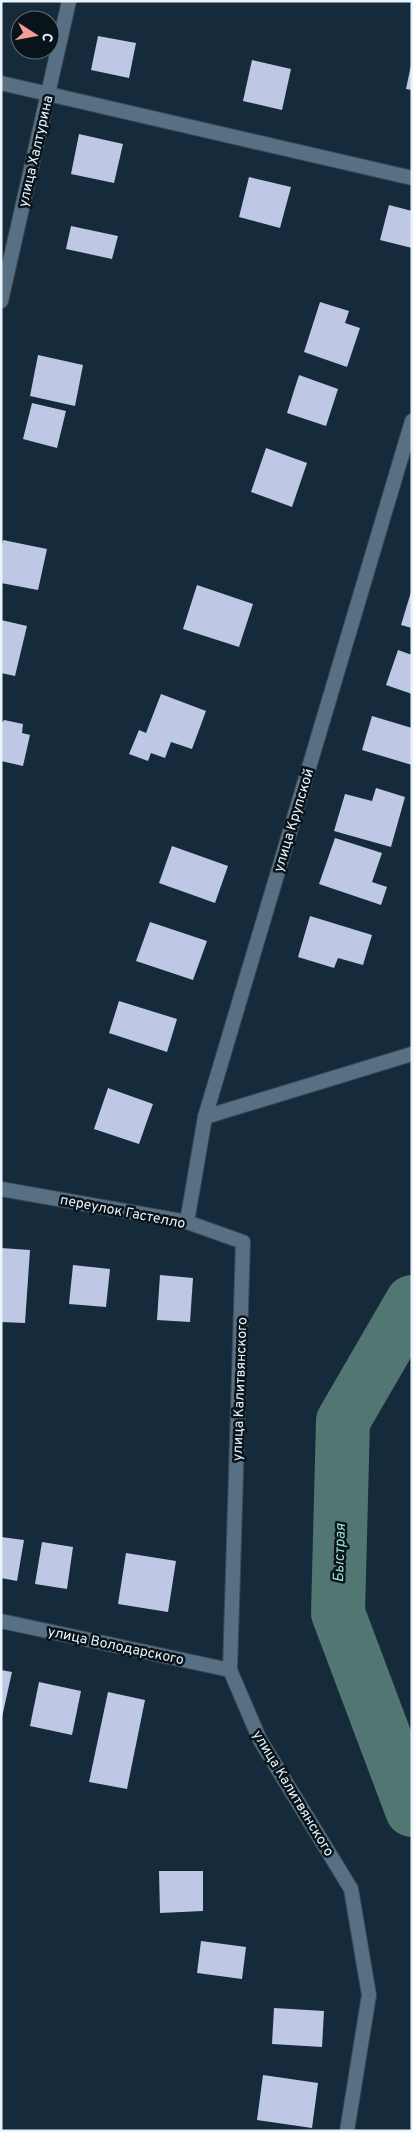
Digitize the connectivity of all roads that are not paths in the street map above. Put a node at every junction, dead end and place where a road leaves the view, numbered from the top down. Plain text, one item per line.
1 (69, 1) edge
2 (1, 83) edge
3 (48, 94) junction
4 (412, 178) edge
5 (1, 301) edge
6 (412, 421) edge
7 (412, 1054) edge
8 (205, 1116) junction
9 (1, 1189) edge
10 (186, 1222) junction
11 (244, 1242) joint
12 (1, 1621) edge
13 (230, 1670) junction
14 (347, 2131) edge

1 - 3 street, улица Халтурина
2 - 3 street
3 - 4 street
3 - 5 street, улица Халтурина
6 - 8 street, улица Крупской
7 - 8 street
8 - 10 street, улица Крупской
9 - 10 street, переулок Гастелло
10 - 11 street, переулок Гастелло
11 - 13 street, улица Калитвянского
12 - 13 street, улица Володарского
13 - 14 street, улица Калитвянского

